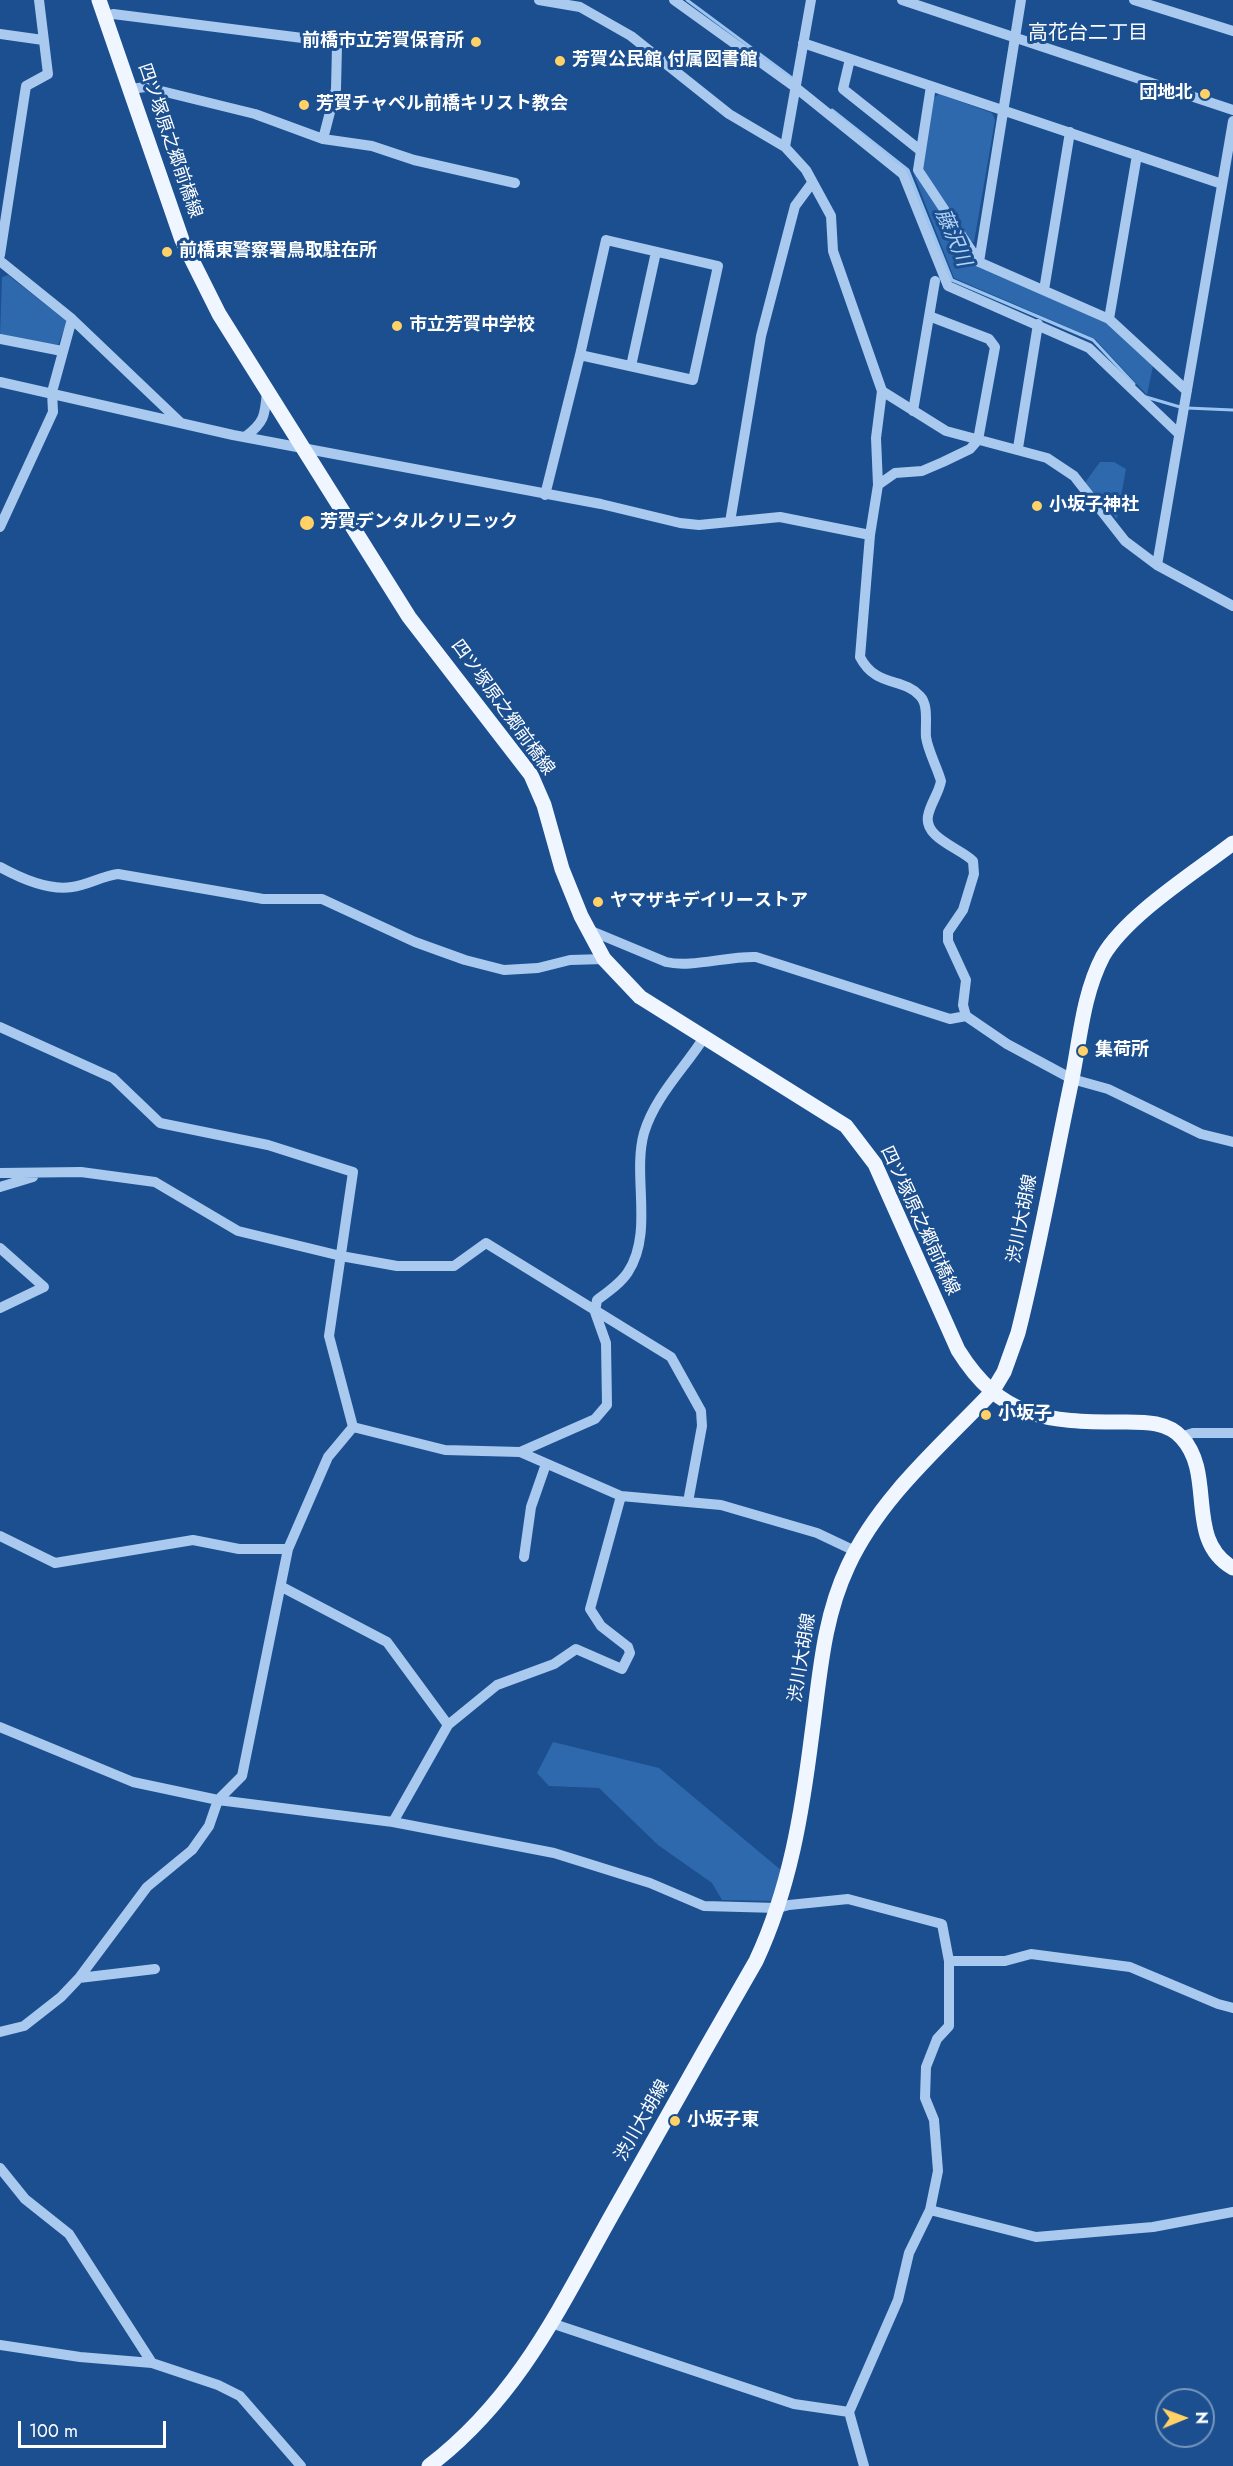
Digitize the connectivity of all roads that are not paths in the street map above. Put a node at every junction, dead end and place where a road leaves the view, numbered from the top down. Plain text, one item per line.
1 (39, 0) edge
2 (99, 0) edge
3 (539, 0) edge
4 (674, 0) edge
5 (811, 0) edge
6 (902, 0) edge
7 (1021, 0) edge
8 (1134, 0) edge
9 (1160, 4) edge
10 (105, 16) junction
11 (1233, 31) edge
12 (0, 34) edge
13 (1014, 37) junction
14 (43, 40) junction
15 (803, 42) junction
16 (850, 59) junction
17 (931, 86) junction
18 (795, 87) junction
19 (131, 89) junction
20 (1004, 110) junction
21 (1233, 110) edge
22 (1233, 121) edge
23 (1070, 132) junction
24 (323, 139) junction
25 (785, 147) junction
26 (921, 151) junction
27 (1137, 155) junction
28 (515, 183) dead end
29 (812, 183) junction
30 (1222, 184) junction
31 (656, 252) junction
32 (0, 255) edge
33 (0, 261) edge
34 (979, 262) junction
35 (935, 281) dead end
36 (1044, 290) junction
37 (929, 316) junction
38 (72, 319) junction
39 (1109, 319) junction
40 (1038, 324) junction
41 (0, 339) edge
42 (62, 351) junction
43 (580, 355) junction
44 (631, 366) junction
45 (0, 382) edge
46 (267, 390) junction
47 (882, 390) junction
48 (1187, 391) junction
49 (52, 392) junction
50 (913, 411) junction
51 (181, 422) junction
52 (1179, 434) junction
53 (245, 436) junction
54 (978, 440) junction
55 (303, 446) junction
56 (1018, 448) junction
57 (878, 485) junction
58 (545, 495) junction
59 (729, 522) junction
60 (0, 527) edge
61 (870, 535) junction
62 (1157, 565) junction
63 (1233, 606) edge
64 (1233, 843) edge
65 (0, 867) edge
66 (588, 930) junction
67 (604, 959) junction
68 (966, 1016) junction
69 (0, 1027) edge
70 (705, 1036) junction
71 (1072, 1079) junction
72 (1233, 1142) edge
73 (0, 1173) edge
74 (47, 1173) junction
75 (0, 1187) edge
76 (0, 1248) edge
77 (341, 1256) junction
78 (0, 1308) edge
79 (596, 1312) junction
80 (992, 1392) junction
81 (353, 1427) junction
82 (1233, 1433) edge
83 (1181, 1437) junction
84 (520, 1452) junction
85 (546, 1464) junction
86 (621, 1497) junction
87 (688, 1502) junction
88 (0, 1536) edge
89 (288, 1549) junction
90 (855, 1551) junction
91 (524, 1557) dead end
92 (1233, 1568) edge
93 (282, 1587) junction
94 (448, 1725) junction
95 (0, 1727) edge
96 (218, 1800) junction
97 (393, 1822) junction
98 (778, 1908) junction
99 (949, 1962) junction
100 (155, 1969) dead end
101 (78, 1978) junction
102 (1233, 2008) edge
103 (0, 2032) edge
104 (0, 2168) edge
105 (930, 2210) junction
106 (1233, 2212) edge
107 (551, 2323) junction
108 (0, 2344) edge
109 (152, 2363) junction
110 (849, 2412) junction
111 (301, 2466) edge
112 (429, 2466) edge
113 (864, 2466) edge

1 - 14 street
2 - 10 main road, 四ツ塚原之郷前橋線
3 - 25 street
4 - 18 street
5 - 15 street
6 - 13 street
7 - 13 street
8 - 9 street
9 - 11 street
10 - 19 main road, 四ツ塚原之郷前橋線
10 - 24 street
12 - 14 street
13 - 20 street
13 - 21 street
14 - 32 street
15 - 16 street
15 - 18 street
16 - 17 street
16 - 26 street
17 - 20 street
17 - 26 street
18 - 25 street
18 - 40 street
19 - 24 street
19 - 46 main road, 四ツ塚原之郷前橋線
20 - 23 street
20 - 34 street
22 - 30 street
23 - 27 street
23 - 36 street
24 - 28 street
25 - 29 street
26 - 34 street
27 - 30 street
27 - 39 street
29 - 47 street
29 - 59 street
30 - 48 street
31 - 43 street
31 - 44 street
31 - 44 street
33 - 38 street
34 - 36 street
35 - 37 street
36 - 39 street
37 - 50 street
37 - 54 street
38 - 42 street
38 - 51 street
39 - 48 street
40 - 52 street
40 - 56 street
41 - 42 street
42 - 49 street
43 - 44 street
43 - 58 street
45 - 49 street
46 - 53 street
46 - 55 main road, 四ツ塚原之郷前橋線
47 - 50 street
47 - 57 street
48 - 52 street
49 - 51 street
49 - 60 street
50 - 54 street
51 - 53 street
52 - 62 street
53 - 55 street
54 - 56 street
54 - 57 street
55 - 58 street
55 - 66 main road, 四ツ塚原之郷前橋線
56 - 62 street
57 - 61 street
58 - 59 street
59 - 61 street
61 - 68 street
62 - 63 street
64 - 71 main road, 渋川大胡線
65 - 67 street
66 - 67 main road, 四ツ塚原之郷前橋線
66 - 68 street
67 - 70 main road, 四ツ塚原之郷前橋線
68 - 71 street
69 - 77 street
70 - 79 street
70 - 80 main road, 四ツ塚原之郷前橋線
71 - 72 street
71 - 80 main road, 渋川大胡線
73 - 74 street
74 - 75 street
74 - 77 street
76 - 78 street
77 - 79 street
77 - 81 street
79 - 84 street
79 - 87 street
80 - 83 main road, 四ツ塚原之郷前橋線
80 - 90 main road, 渋川大胡線
81 - 84 street
81 - 89 street
82 - 83 street
83 - 92 main road
84 - 85 street
85 - 86 street
85 - 91 street
86 - 87 street
86 - 94 street
87 - 90 street
88 - 89 street
89 - 93 street
90 - 98 main road, 渋川大胡線
93 - 94 street
93 - 96 street
94 - 97 street
95 - 96 street
96 - 97 street
96 - 101 street
97 - 98 street
98 - 99 street
98 - 107 main road, 渋川大胡線
99 - 102 street
99 - 105 street
100 - 101 street
101 - 103 street
104 - 109 street
105 - 106 street
105 - 110 street
107 - 110 street
107 - 112 main road, 渋川大胡線
108 - 109 street
109 - 111 street
110 - 113 street

